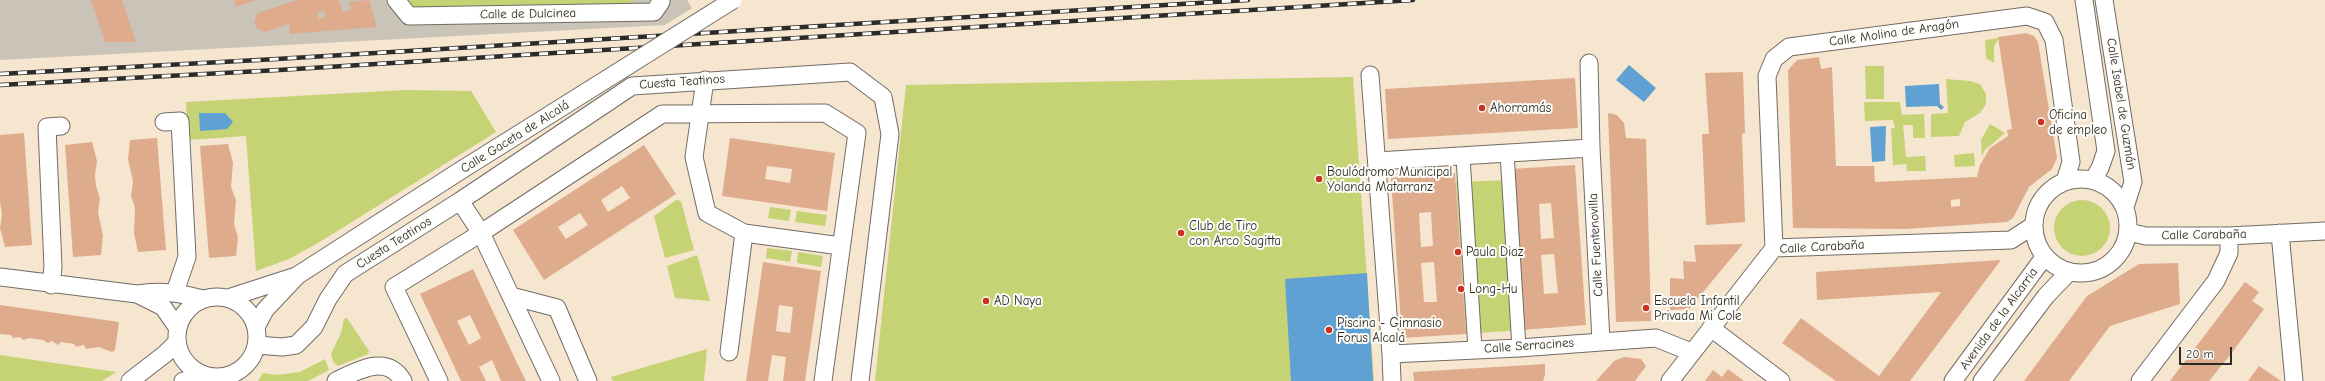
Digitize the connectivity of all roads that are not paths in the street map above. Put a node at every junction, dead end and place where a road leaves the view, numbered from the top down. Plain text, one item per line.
1 (396, 0) edge
2 (660, 0) edge
3 (733, 0) edge
4 (2084, 0) edge
5 (2104, 0) edge
6 (1589, 62) dead end
7 (1370, 75) dead end
8 (705, 80) junction
9 (699, 114) junction
10 (164, 122) dead end
11 (61, 126) dead end
12 (1591, 148) junction
13 (1507, 153) junction
14 (1464, 157) junction
15 (1378, 161) junction
16 (2093, 180) junction
17 (2065, 181) junction
18 (460, 201) junction
19 (2125, 207) junction
20 (2034, 225) junction
21 (2325, 231) edge
22 (2128, 232) junction
23 (481, 233) junction
24 (744, 233) junction
25 (2280, 233) junction
26 (2229, 236) junction
27 (841, 246) junction
28 (1774, 248) junction
29 (2045, 256) junction
30 (2069, 272) junction
31 (298, 275) junction
32 (0, 277) edge
33 (51, 285) junction
34 (175, 292) junction
35 (137, 294) junction
36 (511, 296) junction
37 (228, 298) junction
38 (203, 299) junction
39 (256, 327) junction
40 (1711, 328) junction
41 (177, 335) junction
42 (1601, 341) junction
43 (257, 345) junction
44 (1519, 348) junction
45 (1475, 350) junction
46 (729, 352) dead end
47 (1691, 352) junction
48 (1391, 354) junction
49 (243, 374) edge
50 (216, 378) edge
51 (130, 381) edge
52 (183, 381) edge
53 (336, 381) edge
54 (403, 381) edge
55 (439, 381) edge
56 (551, 381) edge
57 (588, 381) edge
58 (823, 381) edge
59 (860, 381) edge
60 (1392, 381) edge
61 (1670, 381) edge
62 (1781, 381) edge
63 (1954, 381) edge
64 (1982, 381) edge
65 (2140, 381) edge
66 (2294, 381) edge

1 - 2 street, Calle de Dulcinea
3 - 31 street, Calle Gaceta de Alcalá, bridge
4 - 16 street, Calle Isabel de Guzmán
5 - 19 street, Calle Isabel de Guzmán
6 - 12 street, Calle Fuentenovilla
7 - 15 street
8 - 9 street
8 - 18 street, Cuesta Teatinos
8 - 59 street, Cuesta Teatinos
9 - 23 street
9 - 24 street
9 - 27 street
10 - 34 street
11 - 33 street
12 - 13 street
12 - 42 street, Calle Fuentenovilla
13 - 14 street
13 - 44 street
14 - 15 street
14 - 45 street
15 - 48 street
16 - 17 street
16 - 19 street
17 - 20 street
17 - 28 street, Calle Molina de Aragón
18 - 23 street
18 - 43 street, Cuesta Teatinos
19 - 22 street
20 - 28 street, Calle Carabaña
20 - 29 street
21 - 25 street, Calle Carabaña
22 - 26 street, Calle Carabaña
22 - 30 street
23 - 36 street
23 - 55 street
24 - 27 street
24 - 46 street
25 - 26 street, Calle Carabaña
25 - 66 street
26 - 65 street
27 - 58 street
28 - 40 street, Calle Carabaña
29 - 30 street
29 - 63 street, Avenida de la Alcarria
30 - 64 street, Avenida de la Alcarria
31 - 37 street, Calle Gaceta de Alcalá
31 - 39 street, Calle Gaceta de Alcalá
32 - 33 street
33 - 35 street
34 - 35 street
34 - 38 street
35 - 41 street
36 - 56 street
36 - 57 street
37 - 38 street
37 - 39 street
38 - 41 street
39 - 43 street
40 - 47 street, Calle Carabaña
40 - 62 street
41 - 50 street
41 - 51 street
42 - 44 street, Calle Serracines
42 - 47 street, Calle Serracines
43 - 49 street
44 - 45 street, Calle Serracines
45 - 48 street, Calle Serracines
47 - 61 street, Calle Carabaña
48 - 60 street
49 - 50 street
50 - 52 street
53 - 54 street

